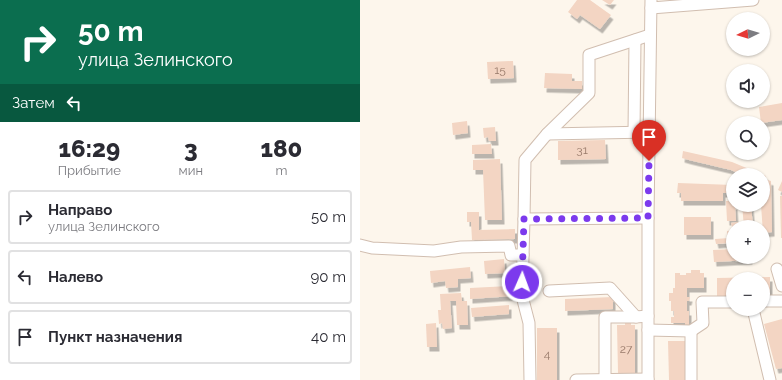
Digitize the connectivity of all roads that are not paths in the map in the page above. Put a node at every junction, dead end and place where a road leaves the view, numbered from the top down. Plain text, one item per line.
1 (753, 0) edge
2 (651, 4) edge
3 (650, 34) junction
4 (635, 40) junction
5 (634, 132) junction
6 (650, 132) junction
7 (547, 134) junction
8 (648, 218) junction
9 (524, 219) junction
10 (360, 245) edge
11 (523, 255) junction
12 (777, 269) dead end
13 (782, 286) edge
14 (549, 290) dead end
15 (770, 301) edge
16 (782, 301) edge
17 (726, 302) edge
18 (648, 316) junction
19 (755, 316) edge
20 (636, 317) junction
21 (648, 330) junction
22 (691, 331) junction
23 (530, 380) edge
24 (576, 380) edge
25 (605, 380) edge
26 (648, 380) edge
27 (691, 380) edge
28 (770, 380) edge

1 - 2 street
2 - 3 street
3 - 4 street
3 - 6 street
4 - 5 street
4 - 7 street
5 - 6 street
5 - 7 street
6 - 8 street
7 - 9 street
8 - 9 street
8 - 18 street
9 - 11 street
10 - 11 street
11 - 23 street
12 - 13 street
14 - 20 street
15 - 16 street
17 - 22 street
18 - 20 street
18 - 21 street
19 - 28 street
20 - 25 street
21 - 22 street
21 - 26 street
22 - 27 street
24 - 25 street
25 - 26 street

